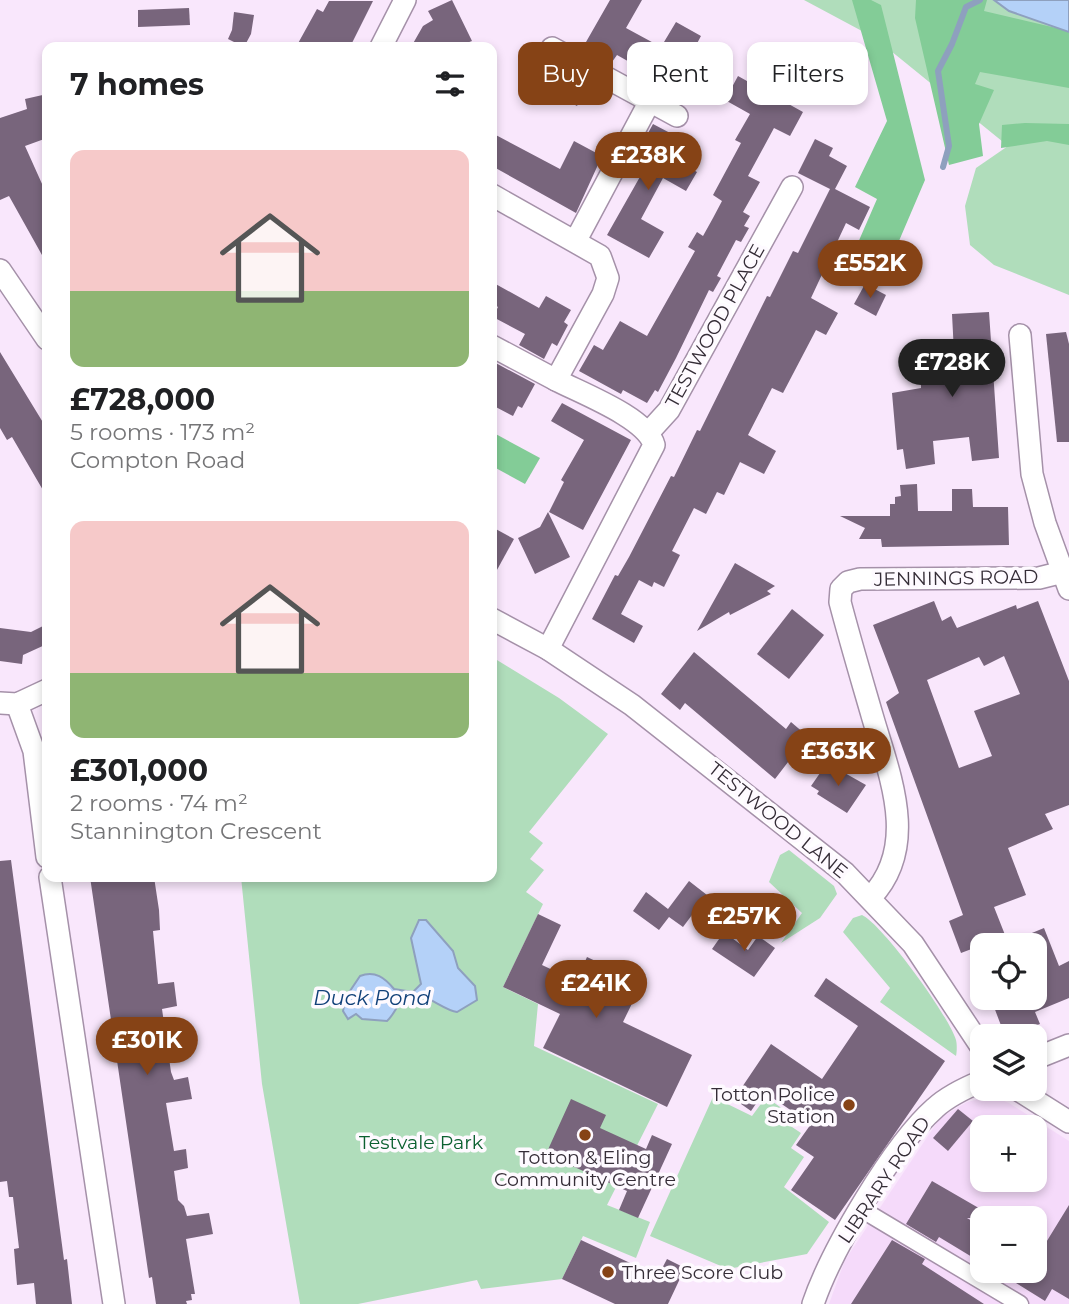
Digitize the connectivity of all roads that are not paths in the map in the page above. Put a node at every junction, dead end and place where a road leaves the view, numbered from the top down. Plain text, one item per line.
1 (405, 0) edge
2 (384, 42) edge
3 (648, 105) edge
4 (657, 105) edge
5 (677, 116) dead end
6 (792, 187) dead end
7 (497, 198) edge
8 (576, 240) junction
9 (0, 270) edge
10 (42, 332) edge
11 (1020, 335) dead end
12 (497, 349) edge
13 (556, 380) junction
14 (649, 432) junction
15 (1066, 581) edge
16 (497, 622) edge
17 (548, 649) junction
18 (42, 692) edge
19 (9, 704) edge
20 (42, 816) edge
21 (51, 882) edge
22 (871, 897) junction
23 (970, 1030) edge
24 (1069, 1045) edge
25 (1047, 1054) edge
26 (970, 1087) edge
27 (1036, 1101) edge
28 (1069, 1122) edge
29 (861, 1209) junction
30 (114, 1304) edge
31 (813, 1304) edge
32 (1020, 1304) edge

1 - 2 street
3 - 8 street
4 - 5 street
6 - 14 street, TESTWOOD PLACE
7 - 8 street
8 - 13 street
9 - 10 street
11 - 15 street
12 - 13 street
13 - 14 street
14 - 17 street
15 - 22 street, JENNINGS ROAD
16 - 17 street, TESTWOOD LANE
17 - 22 street, TESTWOOD LANE
18 - 19 street
19 - 20 street
21 - 30 street
22 - 23 street, TESTWOOD LANE
24 - 25 street
26 - 29 street, LIBRARY ROAD
27 - 28 street
29 - 31 street, LIBRARY ROAD
29 - 32 street

